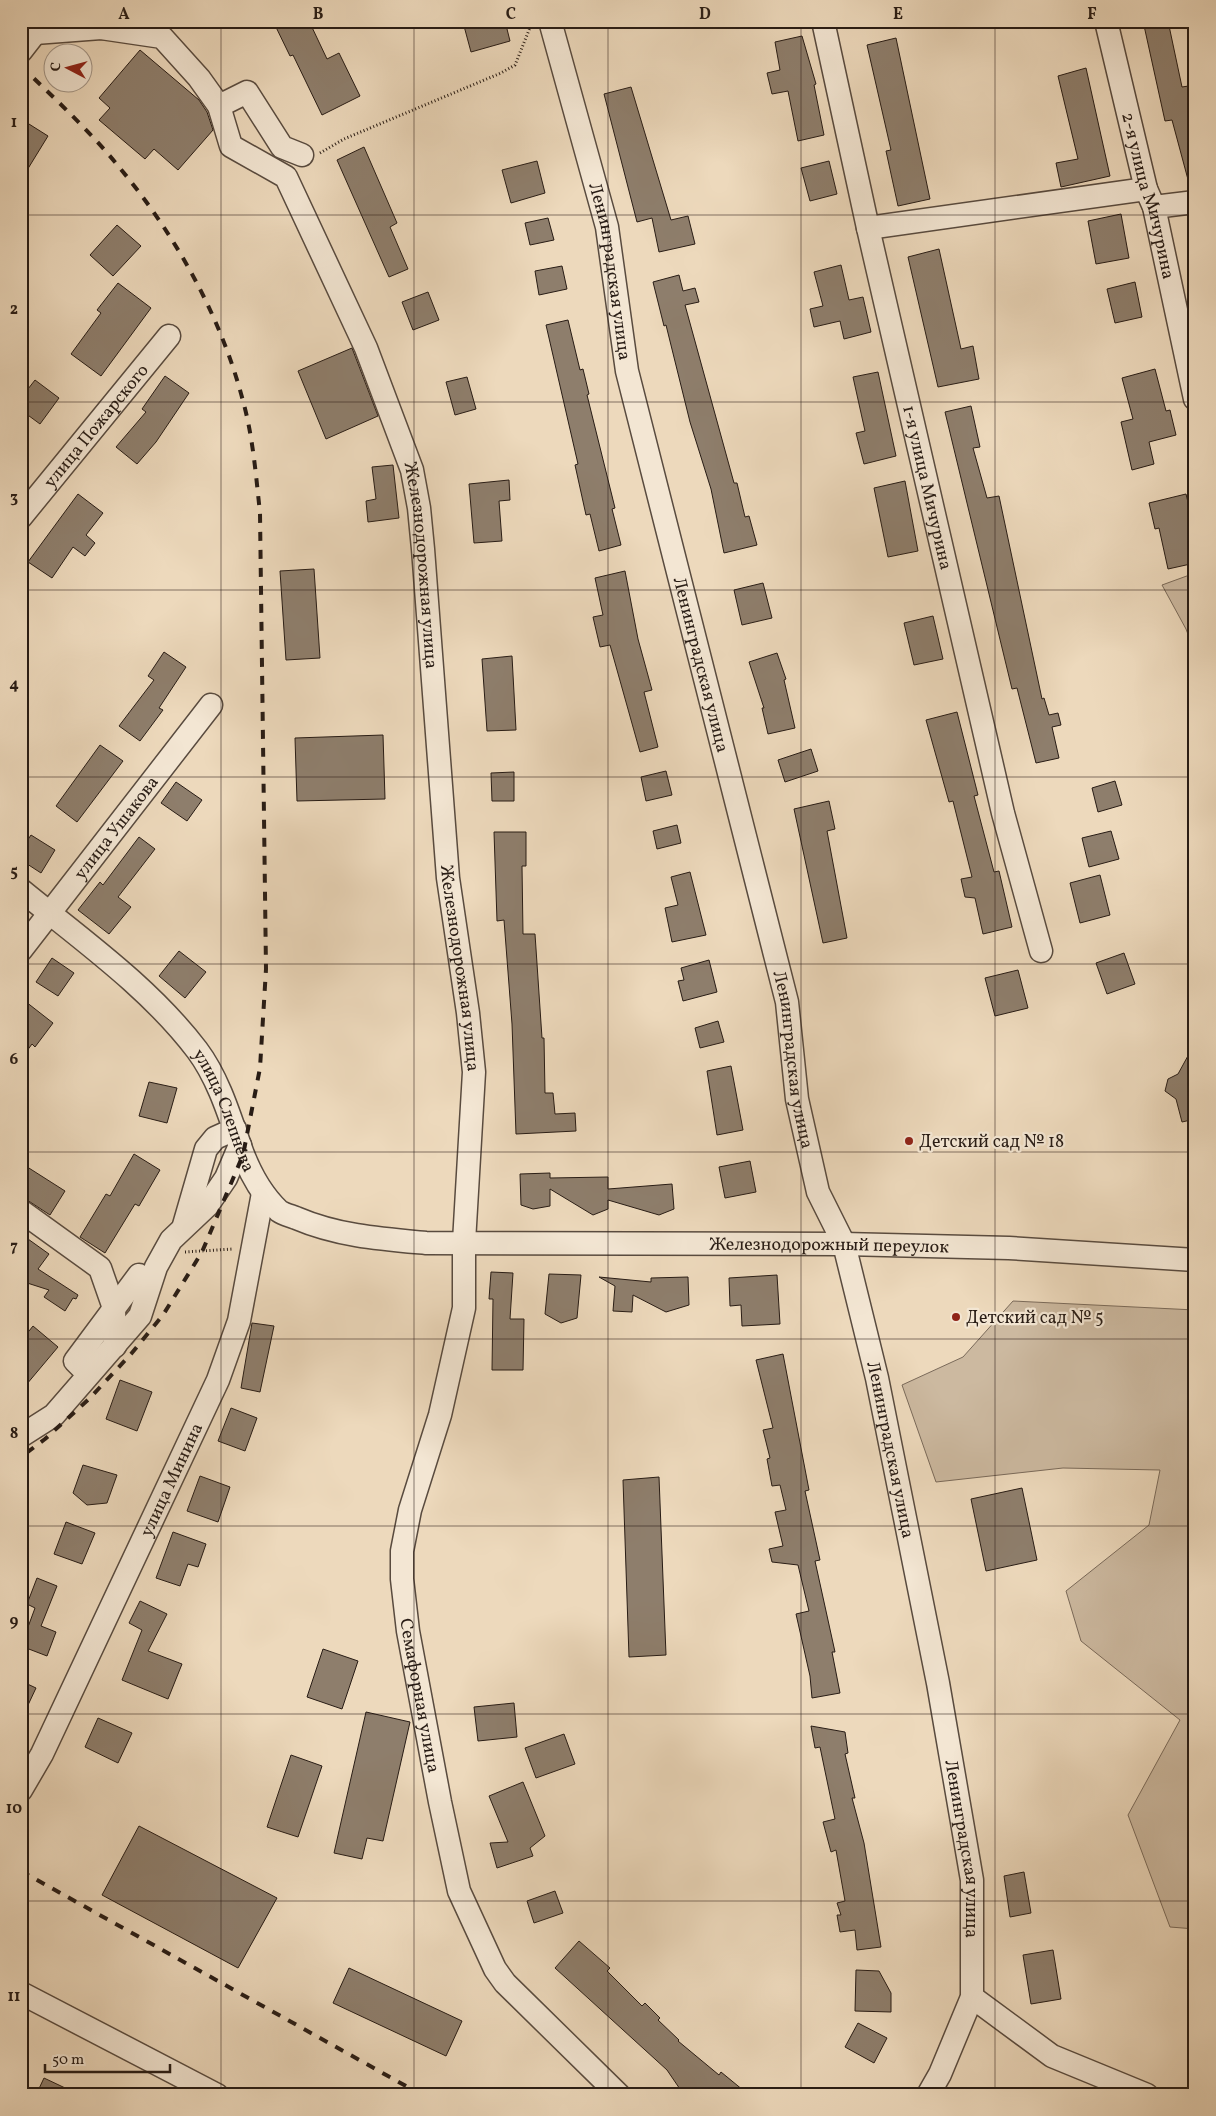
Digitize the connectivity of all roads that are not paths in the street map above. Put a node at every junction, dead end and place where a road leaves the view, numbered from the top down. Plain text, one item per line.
1 (550, 21) edge
2 (823, 21) edge
3 (1106, 21) edge
4 (98, 24) edge
5 (37, 27) edge
6 (21, 51) edge
7 (219, 106) junction
8 (302, 155) road end
9 (1150, 198) junction
10 (1195, 202) edge
11 (868, 228) junction
12 (169, 336) dead end
13 (1195, 400) edge
14 (21, 516) edge
15 (211, 705) dead end
16 (21, 890) edge
17 (50, 913) junction
18 (21, 950) edge
19 (1041, 951) dead end
20 (237, 1137) junction
21 (263, 1193) junction
22 (21, 1211) edge
23 (464, 1242) junction
24 (844, 1244) junction
25 (1195, 1260) edge
26 (153, 1265) junction
27 (100, 1268) junction
28 (114, 1308) junction
29 (115, 1346) junction
30 (88, 1374) junction
31 (21, 1436) edge
32 (21, 1790) edge
33 (21, 1993) edge
34 (972, 1997) junction
35 (217, 2095) edge
36 (619, 2095) edge
37 (928, 2095) edge
38 (1147, 2095) edge

1 - 24 street, Ленинградская улица
2 - 11 street, 1-я улица Мичурина
3 - 9 street, 2-я улица Мичурина
4 - 5 street, Железнодорожная улица
4 - 7 street, Железнодорожная улица
5 - 6 street
7 - 8 street
7 - 23 street, Железнодорожная улица
9 - 10 street
9 - 11 street
9 - 13 street, 2-я улица Мичурина
11 - 19 street, 1-я улица Мичурина
12 - 14 street, улица Пожарского
15 - 17 street, улица Ушакова
16 - 17 street, улица Слепнёва
17 - 18 street, улица Ушакова
17 - 20 street, улица Слепнёва
20 - 21 street, улица Слепнёва
20 - 26 street
21 - 23 street, улица Слепнёва
21 - 32 street, улица Минина
22 - 27 street
23 - 24 street, Железнодорожный переулок
23 - 36 street, Семафорная улица
24 - 25 street, Железнодорожный переулок
24 - 34 street, Ленинградская улица
26 - 27 street
26 - 28 street
26 - 29 street
27 - 28 street
28 - 29 street
28 - 30 street
29 - 30 street
30 - 31 street
33 - 35 street
34 - 37 street, Ленинградская улица
34 - 38 street

